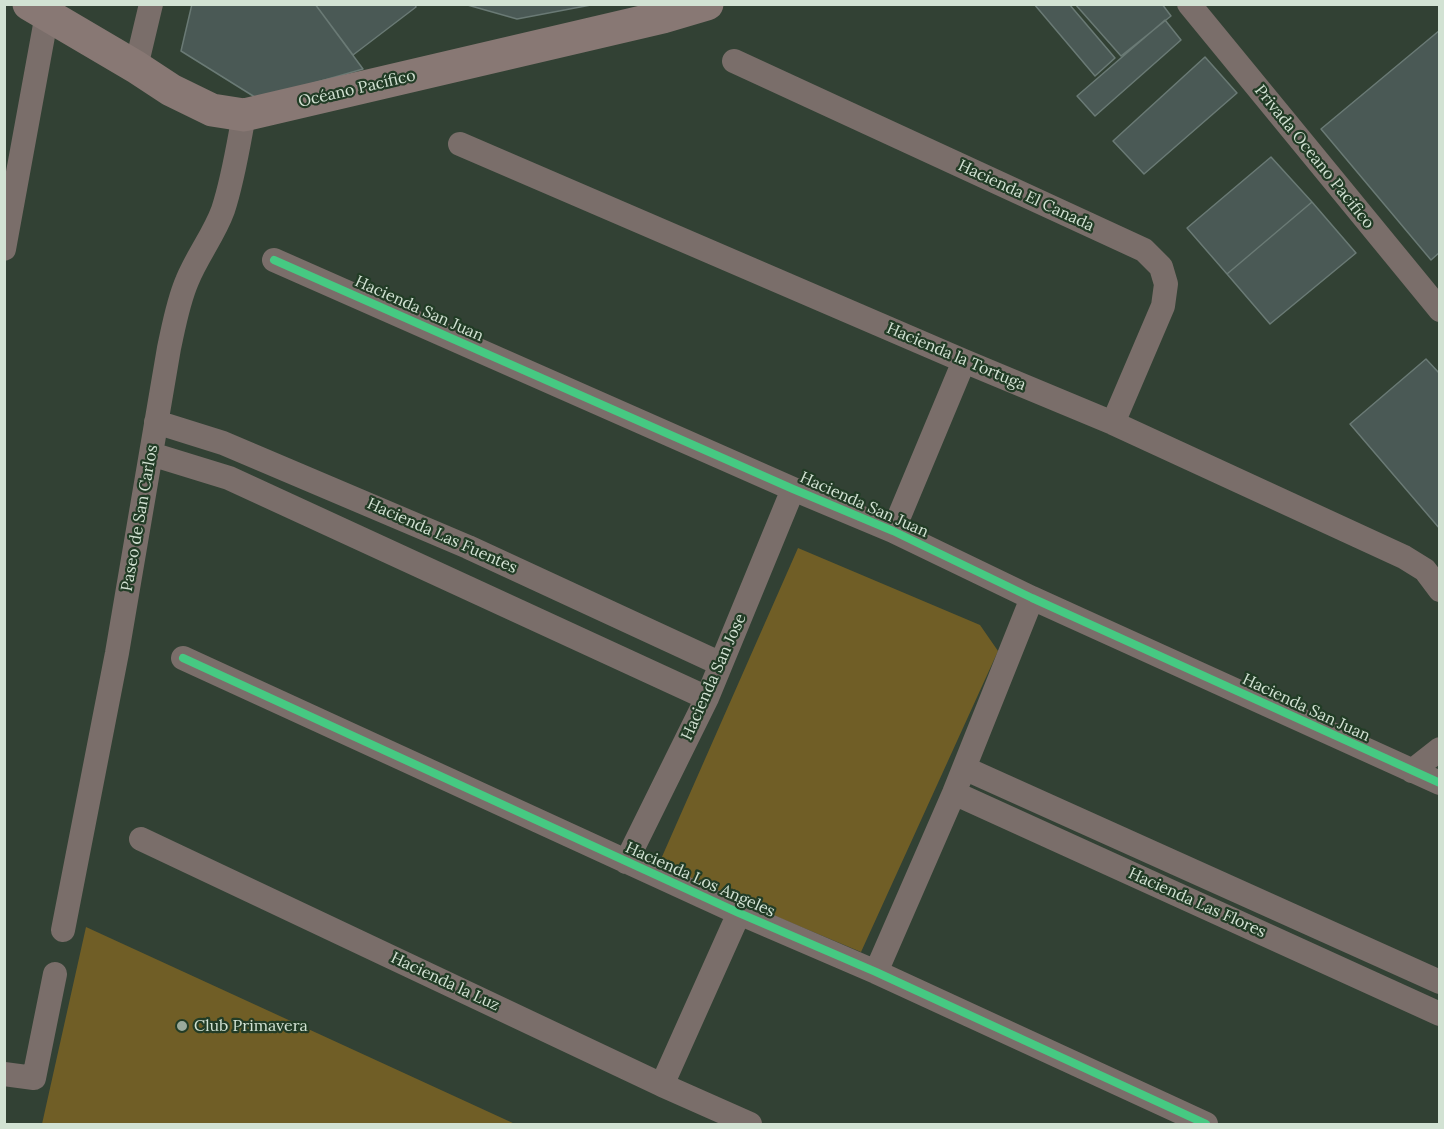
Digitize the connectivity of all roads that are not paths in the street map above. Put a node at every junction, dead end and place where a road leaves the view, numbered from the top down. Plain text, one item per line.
1 (151, 4) edge
2 (707, 4) edge
3 (1189, 4) edge
4 (38, 9) edge
5 (656, 11) edge
6 (734, 61) dead end
7 (136, 68) junction
8 (244, 115) junction
9 (460, 144) dead end
10 (4, 249) edge
11 (274, 260) dead end
12 (1440, 310) edge
13 (964, 361) junction
14 (156, 422) junction
15 (1113, 423) junction
16 (151, 454) junction
17 (793, 489) junction
18 (893, 531) junction
19 (468, 547) junction
20 (452, 581) junction
21 (1440, 590) edge
22 (1032, 598) junction
23 (183, 658) dead end
24 (722, 664) junction
25 (707, 698) junction
26 (1440, 749) edge
27 (964, 768) junction
28 (1412, 771) junction
29 (1440, 783) edge
30 (954, 793) junction
31 (141, 839) dead end
32 (626, 862) junction
33 (739, 913) junction
34 (63, 930) dead end
35 (876, 972) junction
36 (55, 974) dead end
37 (1440, 982) edge
38 (1440, 1014) edge
39 (4, 1074) edge
40 (662, 1085) junction
41 (750, 1125) edge
42 (1206, 1125) edge

1 - 7 street
2 - 5 street, Océano Pacífico
3 - 12 street, Privada Oceano Pacifico
4 - 7 street, Océano Pacífico
4 - 10 street
5 - 8 street, Océano Pacífico
6 - 15 street, Hacienda El Canada
7 - 8 street, Océano Pacífico
8 - 14 street, Paseo de San Carlos
9 - 13 street, Hacienda la Tortuga
11 - 17 street, Hacienda San Juan
13 - 15 street, Hacienda la Tortuga
13 - 18 street
14 - 16 street, Paseo de San Carlos
14 - 19 street, Hacienda Las Fuentes
15 - 21 street, Hacienda la Tortuga
16 - 20 street
16 - 34 street, Paseo de San Carlos
17 - 18 street, Hacienda San Juan
17 - 24 street, Hacienda San Jose
18 - 22 street, Hacienda San Juan
19 - 20 street
19 - 24 street, Hacienda Las Fuentes
20 - 25 street
22 - 27 street
22 - 28 street, Hacienda San Juan
23 - 32 street, Hacienda Los Angeles
24 - 25 street, Hacienda San Jose
25 - 32 street, Hacienda San Jose
26 - 28 street
27 - 30 street
27 - 37 street, Hacienda Las Flores
28 - 29 street, Hacienda San Juan
30 - 35 street
30 - 38 street, Hacienda Las Flores
31 - 40 street, Hacienda la Luz
32 - 33 street, Hacienda Los Angeles
33 - 35 street, Hacienda Los Angeles
33 - 40 street
35 - 42 street, Hacienda Los Angeles
36 - 39 street
40 - 41 street, Hacienda la Luz

